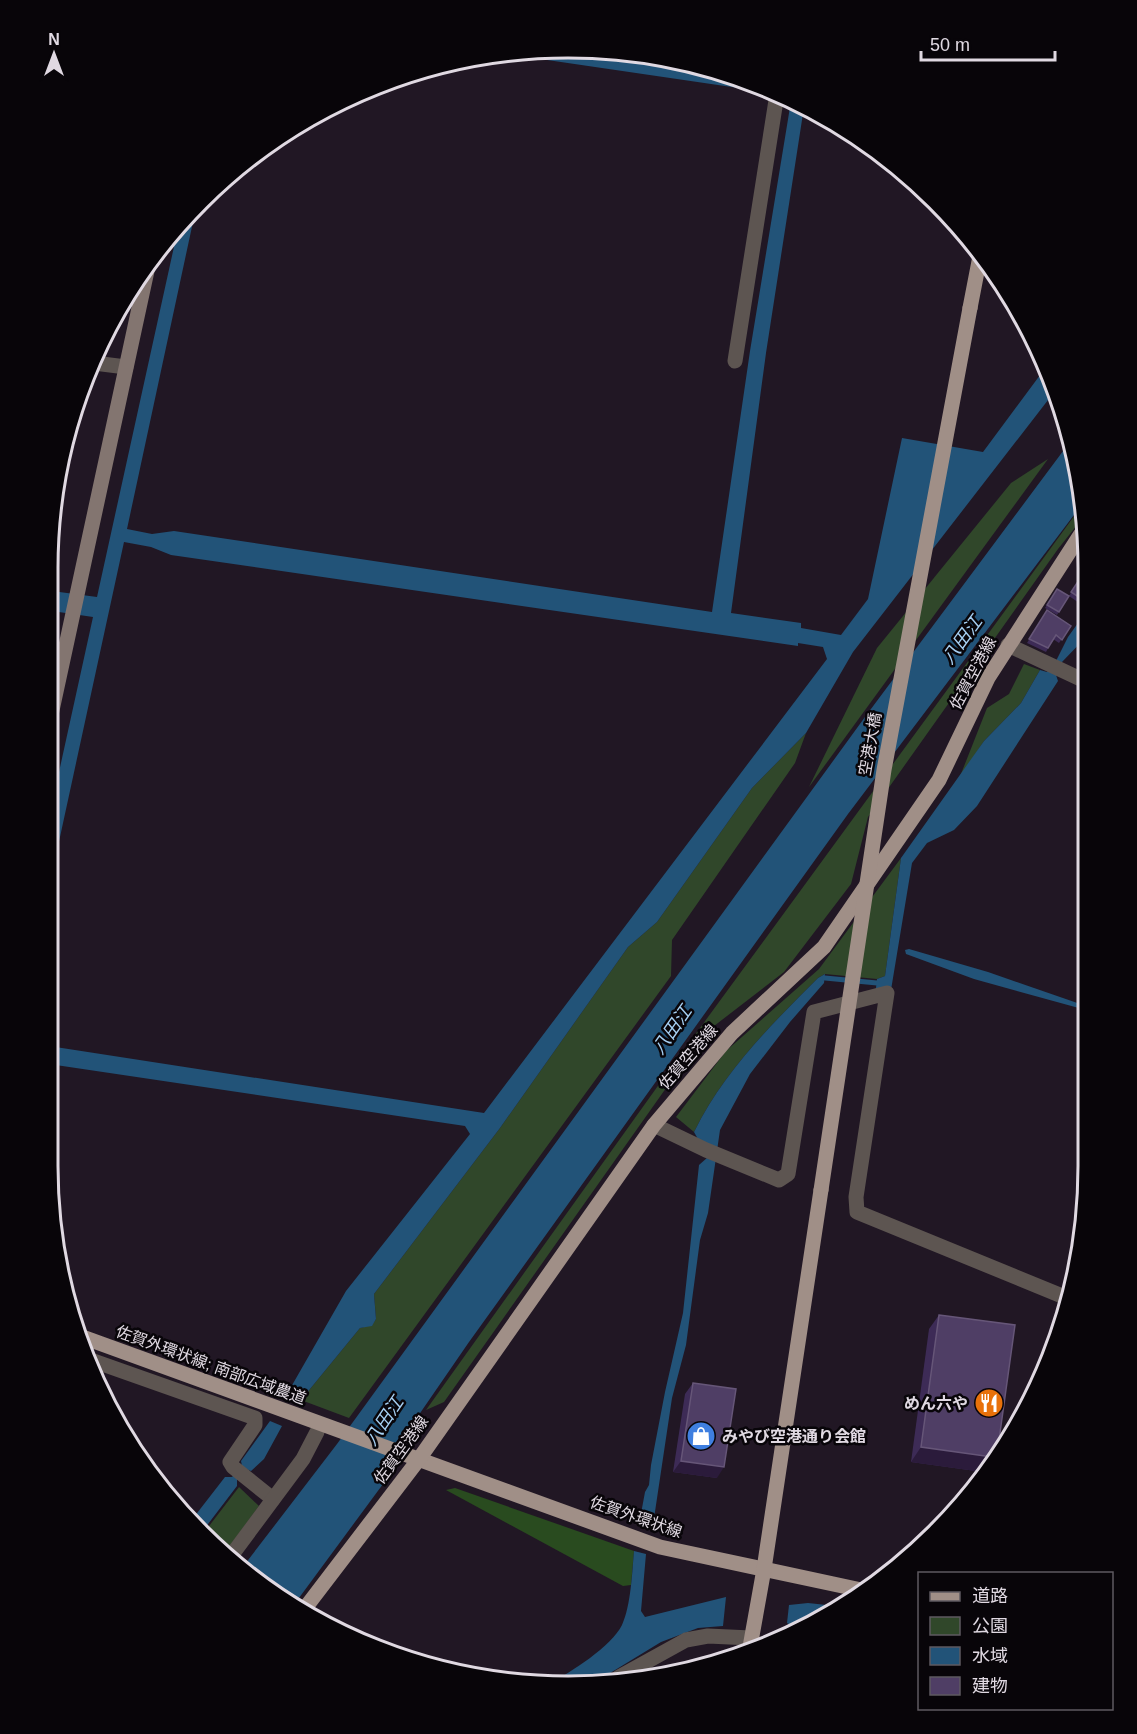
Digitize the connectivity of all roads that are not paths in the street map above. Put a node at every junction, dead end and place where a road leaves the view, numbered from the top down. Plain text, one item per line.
1 (776, 103) edge
2 (978, 265) edge
3 (144, 285) edge
4 (735, 361) dead end
5 (101, 364) edge
6 (126, 367) junction
7 (1077, 540) edge
8 (1008, 645) junction
9 (1078, 678) edge
10 (58, 682) edge
11 (654, 1125) junction
12 (1061, 1296) edge
13 (90, 1340) edge
14 (98, 1362) edge
15 (317, 1432) dead end
16 (401, 1453) joint
17 (419, 1459) junction
18 (273, 1499) junction
19 (235, 1551) edge
20 (764, 1569) junction
21 (854, 1588) edge
22 (308, 1604) edge
23 (751, 1641) edge
24 (748, 1643) edge
25 (629, 1672) edge

1 - 4 street
2 - 20 main road, 空港大橋, bridge
3 - 6 street
5 - 6 street
6 - 10 street
7 - 8 main road, 佐賀空港線
8 - 9 street
8 - 11 main road, 佐賀空港線
11 - 12 street
11 - 17 main road, 佐賀空港線
13 - 16 main road, 佐賀外環状線; 南部広域農道
14 - 18 street
15 - 18 street
16 - 17 main road, 佐賀外環状線
17 - 20 main road, 佐賀外環状線
17 - 22 main road, 佐賀空港線
18 - 19 street
20 - 21 main road, 佐賀外環状線
20 - 23 main road
24 - 25 street

